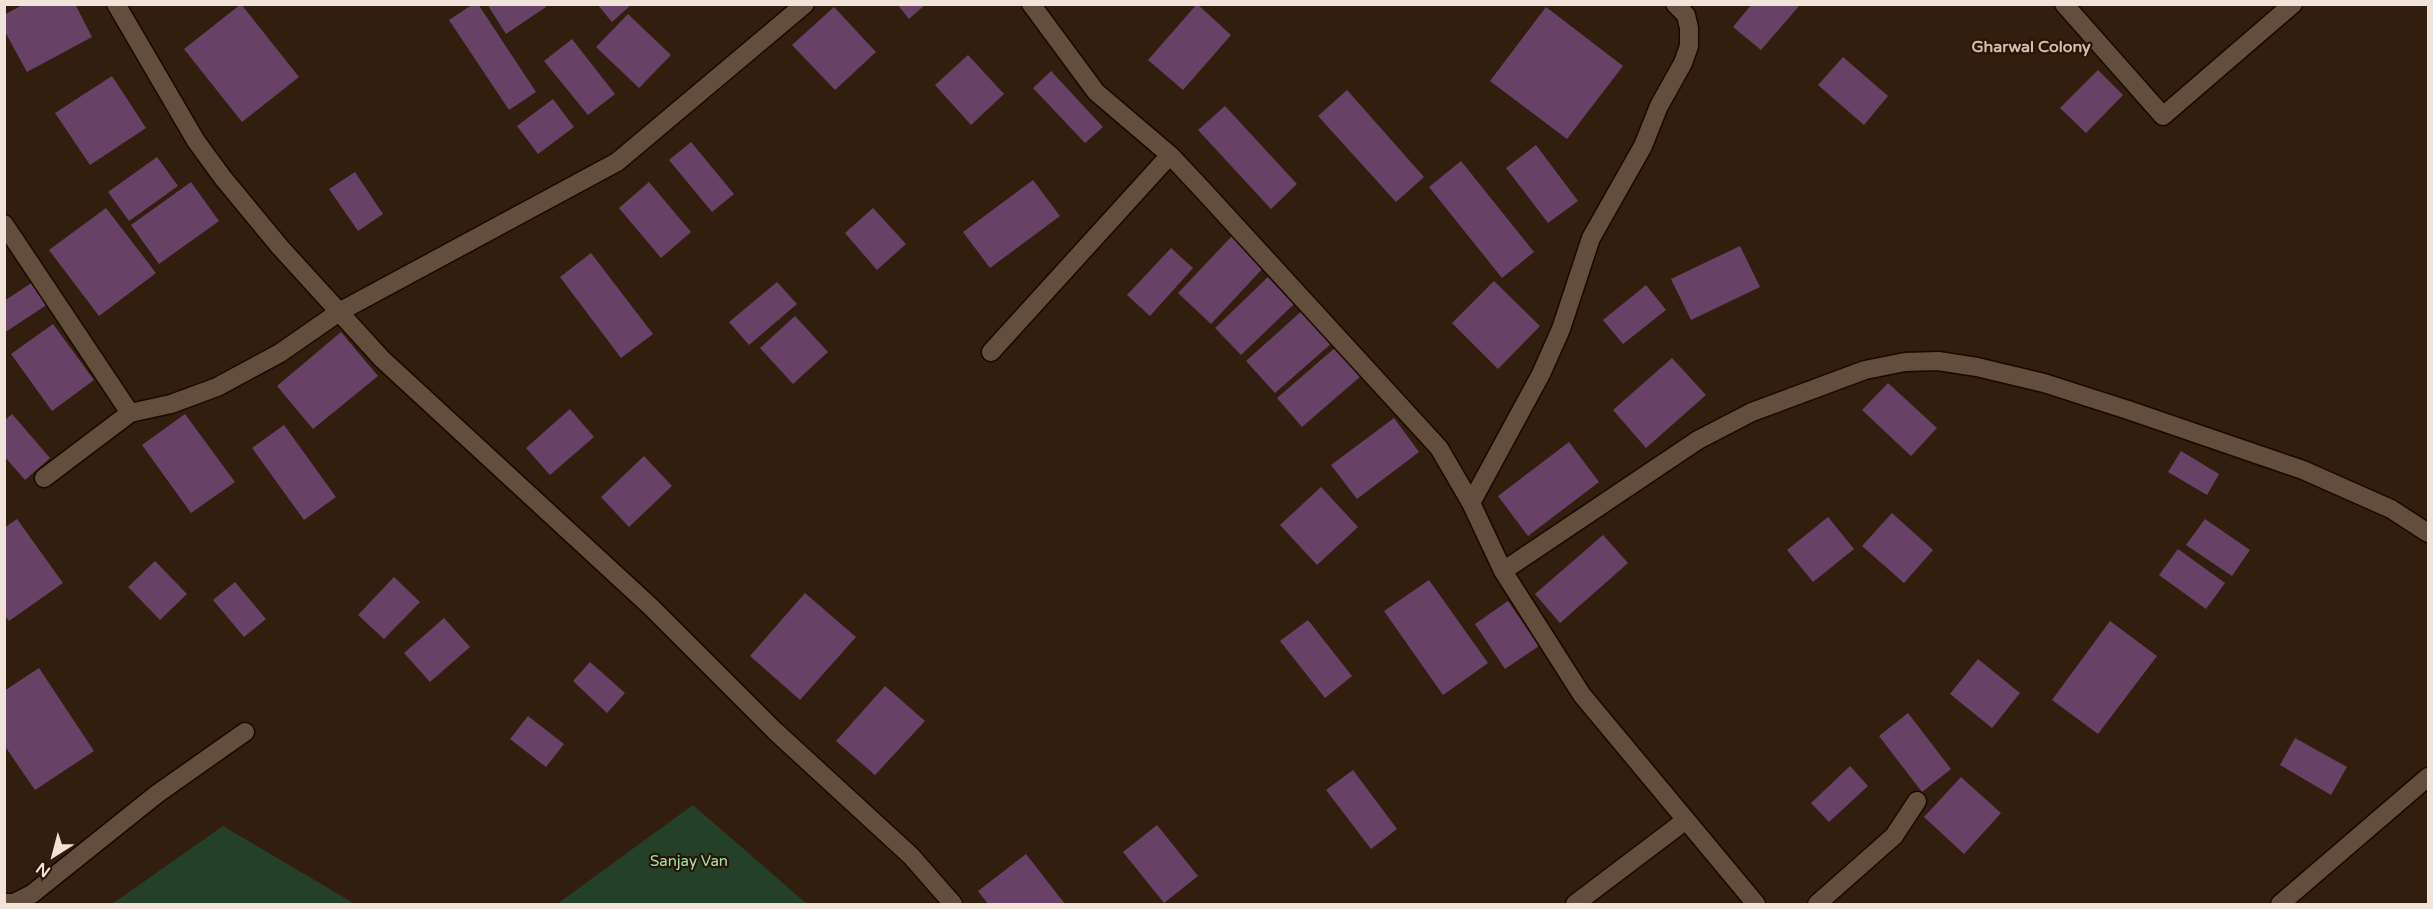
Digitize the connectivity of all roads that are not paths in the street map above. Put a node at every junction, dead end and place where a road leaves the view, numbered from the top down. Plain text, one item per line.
1 (116, 4) edge
2 (805, 4) edge
3 (1031, 4) edge
4 (2064, 4) edge
5 (2293, 4) edge
6 (1686, 8) edge
7 (1170, 155) junction
8 (4, 224) edge
9 (339, 312) junction
10 (991, 352) dead end
11 (130, 413) junction
12 (44, 478) dead end
13 (1471, 502) junction
14 (2428, 533) edge
15 (1503, 571) junction
16 (245, 732) dead end
17 (2428, 777) edge
18 (1917, 801) dead end
19 (1686, 820) junction
20 (4, 903) edge
21 (952, 904) edge
22 (1575, 904) edge
23 (1756, 904) edge
24 (1817, 904) edge
25 (2280, 904) edge

1 - 9 street
2 - 9 street
3 - 7 street
4 - 5 street
6 - 13 street
7 - 10 street
7 - 13 street
8 - 11 street
9 - 11 street
9 - 21 street
11 - 12 street
13 - 15 street
14 - 15 street
15 - 19 street
16 - 20 street
17 - 25 street
18 - 24 street
19 - 22 street
19 - 23 street

